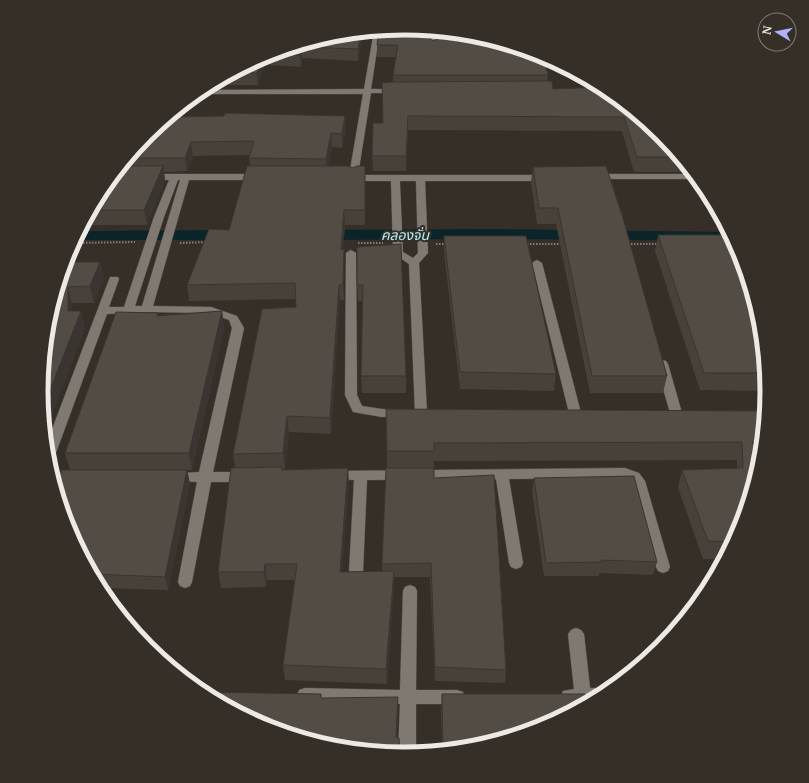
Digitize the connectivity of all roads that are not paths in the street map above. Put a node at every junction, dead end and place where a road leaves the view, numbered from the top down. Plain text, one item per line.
1 (376, 36) edge
2 (435, 37) edge
3 (433, 50) edge
4 (368, 91) junction
5 (406, 91) edge
6 (211, 92) edge
7 (136, 177) edge
8 (175, 177) junction
9 (185, 177) junction
10 (269, 177) edge
11 (689, 177) edge
12 (338, 178) edge
13 (353, 178) junction
14 (395, 178) junction
15 (420, 178) junction
16 (554, 178) edge
17 (586, 178) edge
18 (160, 215) junction
19 (175, 215) junction
20 (150, 246) junction
21 (166, 246) junction
22 (351, 253) dead end
23 (414, 263) junction
24 (537, 263) dead end
25 (114, 279) dead end
26 (148, 309) junction
27 (128, 310) junction
28 (103, 311) junction
29 (659, 353) edge
30 (560, 413) edge
31 (575, 413) junction
32 (590, 413) edge
33 (660, 413) edge
34 (676, 413) junction
35 (691, 413) edge
36 (52, 446) edge
37 (502, 475) junction
38 (322, 476) edge
39 (361, 476) junction
40 (58, 477) edge
41 (91, 477) edge
42 (260, 477) edge
43 (159, 478) edge
44 (205, 478) junction
45 (516, 563) dead end
46 (662, 567) dead end
47 (356, 572) edge
48 (185, 582) dead end
49 (410, 590) dead end
50 (576, 634) dead end
51 (287, 694) edge
52 (551, 696) edge
53 (583, 696) junction
54 (590, 696) edge
55 (408, 697) junction
56 (471, 697) edge
57 (406, 748) edge

1 - 4 street
2 - 3 street
4 - 5 street
4 - 6 street
4 - 13 street
7 - 8 street
8 - 9 street
8 - 18 street
9 - 10 street
9 - 19 street
11 - 17 street
12 - 13 street
13 - 14 street
14 - 15 street
14 - 23 street
15 - 16 street
15 - 23 street
18 - 19 street
18 - 20 street
19 - 21 street
20 - 21 street
20 - 27 street
21 - 26 street
22 - 23 street
24 - 31 street
25 - 28 street
26 - 27 street
26 - 44 street
27 - 28 street
28 - 36 street
29 - 34 street
30 - 31 street
31 - 32 street
33 - 34 street
34 - 35 street
37 - 39 street
37 - 45 street
37 - 46 street
38 - 39 street
39 - 47 street
40 - 41 street
42 - 44 street
43 - 44 street
44 - 48 street
49 - 55 street
50 - 53 street
51 - 55 street
52 - 53 street
53 - 54 street
55 - 56 street
55 - 57 street

